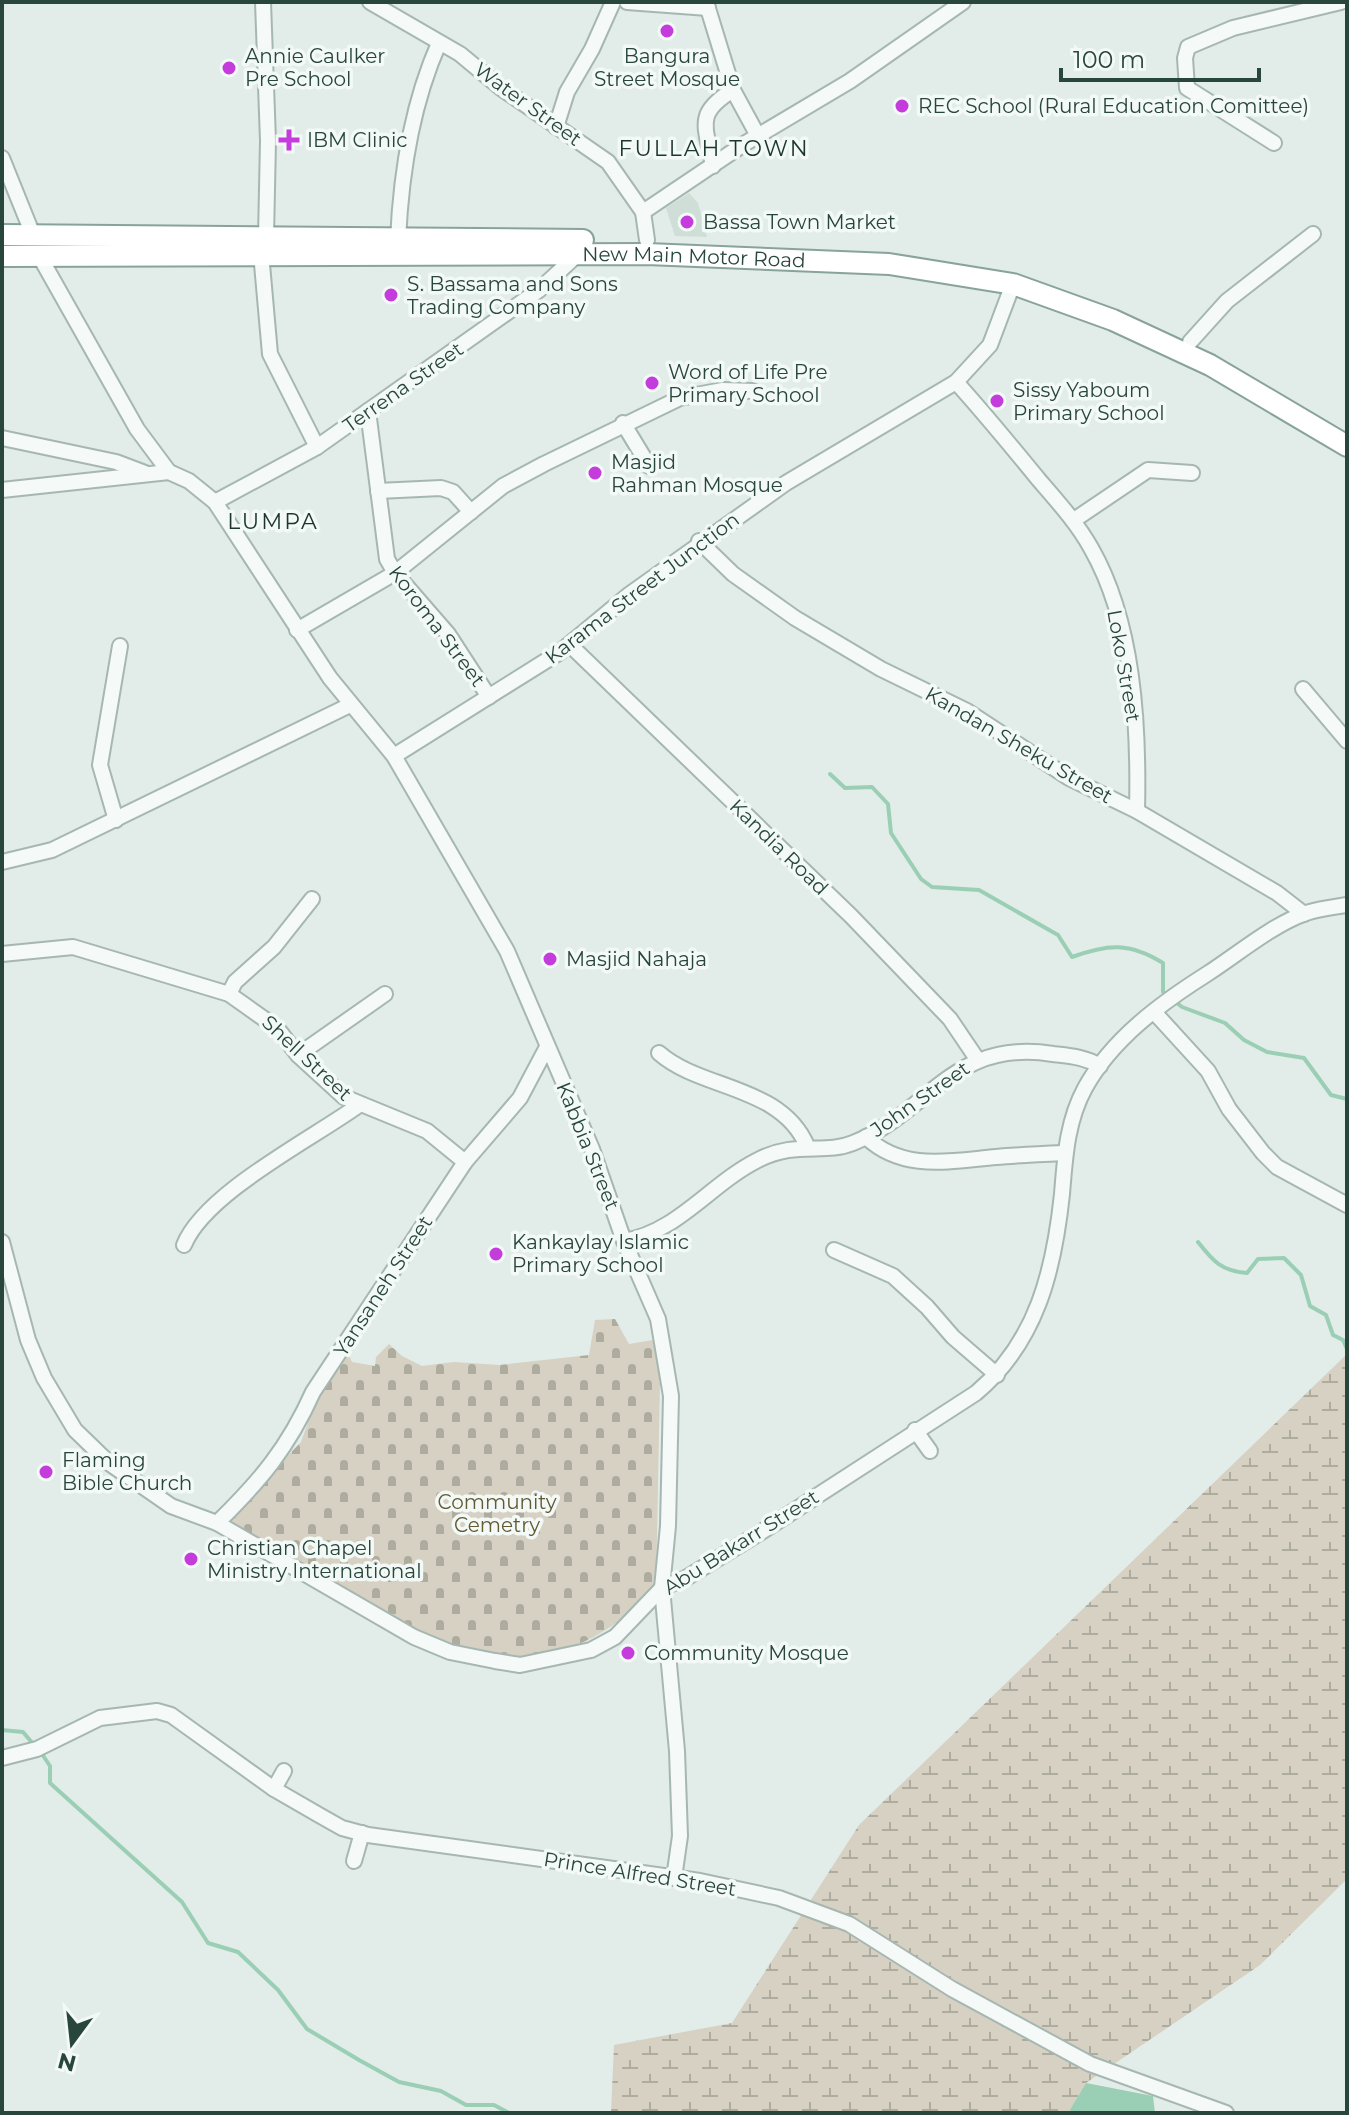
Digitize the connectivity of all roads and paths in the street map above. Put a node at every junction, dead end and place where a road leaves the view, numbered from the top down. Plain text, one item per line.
1 (263, 2) edge
2 (370, 2) edge
3 (613, 2) edge
4 (627, 2) edge
5 (963, 2) edge
6 (1341, 2) edge
7 (707, 5) edge
8 (439, 43) junction
9 (733, 90) junction
10 (556, 127) junction
11 (758, 136) junction
12 (1274, 143) dead end
13 (2, 158) edge
14 (713, 166) junction
15 (643, 212) junction
16 (1313, 234) dead end
17 (2, 235) edge
18 (33, 235) junction
19 (398, 240) junction
20 (647, 240) junction
21 (264, 245) junction
22 (578, 254) junction
23 (2, 256) edge
24 (40, 257) junction
25 (1013, 284) junction
26 (1190, 342) junction
27 (956, 382) junction
28 (753, 391) dead end
29 (368, 411) junction
30 (623, 423) junction
31 (1347, 432) edge
32 (2, 438) edge
33 (1347, 446) edge
34 (317, 447) junction
35 (649, 466) dead end
36 (169, 472) junction
37 (145, 473) junction
38 (1192, 473) dead end
39 (2, 490) edge
40 (378, 491) junction
41 (215, 502) junction
42 (471, 512) junction
43 (1074, 520) junction
44 (699, 541) junction
45 (395, 573) junction
46 (297, 630) junction
47 (570, 645) junction
48 (120, 646) dead end
49 (1303, 689) dead end
50 (489, 697) junction
51 (350, 705) junction
52 (1347, 741) edge
53 (394, 756) junction
54 (1137, 811) junction
55 (116, 820) junction
56 (2, 862) edge
57 (312, 899) dead end
58 (1347, 905) edge
59 (1304, 914) junction
60 (3, 957) edge
61 (229, 994) junction
62 (385, 994) dead end
63 (1155, 1013) junction
64 (547, 1047) junction
65 (659, 1053) dead end
66 (298, 1055) junction
67 (977, 1059) junction
68 (1100, 1066) junction
69 (359, 1105) junction
70 (866, 1137) junction
71 (807, 1146) junction
72 (1064, 1153) junction
73 (465, 1162) junction
74 (1347, 1205) edge
75 (624, 1241) junction
76 (2, 1242) edge
77 (184, 1245) dead end
78 (834, 1250) dead end
79 (997, 1375) junction
80 (915, 1430) junction
81 (930, 1451) dead end
82 (217, 1523) junction
83 (662, 1588) junction
84 (2, 1758) edge
85 (284, 1771) dead end
86 (274, 1789) junction
87 (362, 1833) junction
88 (354, 1861) dead end
89 (674, 1878) junction
90 (1226, 2113) edge

1 - 21 street
2 - 8 street, Water Street
3 - 10 street
4 - 7 street
5 - 11 street
6 - 12 street
7 - 9 street
8 - 10 street, Water Street
8 - 19 street
9 - 11 street
9 - 14 street
10 - 15 street, Water Street
11 - 14 street
13 - 18 street
14 - 15 street
15 - 20 street, Water Street
16 - 26 street
17 - 18 highway, New Main Motor Road
18 - 21 highway, New Main Motor Road
19 - 20 highway, New Main Motor Road
19 - 21 highway, New Main Motor Road
20 - 26 highway, New Main Motor Road
21 - 22 highway, New Main Motor Road
21 - 24 highway, New Main Motor Road
21 - 34 street
22 - 25 highway, New Main Motor Road
22 - 29 street, Terrena Street
23 - 24 highway, New Main Motor Road
24 - 36 street
25 - 27 street, Karama Street Junction
25 - 33 highway, New Main Motor Road
26 - 31 highway, New Main Motor Road
27 - 43 street, Loko Street
27 - 44 street, Karama Street Junction
28 - 30 street
29 - 34 street, Terrena Street
29 - 40 street, Koroma Street
30 - 35 street
30 - 42 street
32 - 37 street
34 - 41 street, Terrena Street
36 - 37 street
36 - 41 street
37 - 39 street
38 - 43 street
40 - 42 street
40 - 45 street, Koroma Street
41 - 46 street, Kabbia Street
42 - 45 street
43 - 54 street, Loko Street
44 - 47 street, Karama Street Junction
44 - 54 street, Kandan Sheku Street
45 - 46 street
45 - 50 street, Koroma Street
46 - 51 street, Kabbia Street
47 - 50 street, Karama Street Junction
47 - 67 street, Kandia Road
48 - 55 street
49 - 52 street
50 - 53 street, Karama Street Junction
51 - 53 street, Kabbia Street
51 - 55 street
53 - 64 street, Kabbia Street
54 - 59 street, Kandan Sheku Street
55 - 56 street
57 - 61 street
58 - 59 street
59 - 63 street, Abu Bakarr Street
60 - 61 street, Shell Street
61 - 66 street, Shell Street
62 - 66 street
63 - 68 street, Abu Bakarr Street
63 - 74 street
64 - 73 street, Yansaneh Street
64 - 75 street, Kabbia Street
65 - 71 street
66 - 69 street, Shell Street
67 - 68 street, John Street
67 - 70 street, John Street
68 - 72 street, Abu Bakarr Street
69 - 73 street, Shell Street
69 - 77 street
70 - 71 street, John Street
70 - 72 street
71 - 75 street, John Street
72 - 79 street, Abu Bakarr Street
73 - 82 street, Yansaneh Street
75 - 83 street, Kabbia Street
76 - 82 street, Abu Bakarr Street
78 - 79 street
79 - 80 street, Abu Bakarr Street
80 - 81 street
80 - 83 street, Abu Bakarr Street
82 - 83 street, Abu Bakarr Street
83 - 89 street, Kabbia Street
84 - 86 street, Prince Alfred Street
85 - 86 street
86 - 87 street, Prince Alfred Street
87 - 88 street
87 - 89 street, Prince Alfred Street
89 - 90 street, Prince Alfred Street

